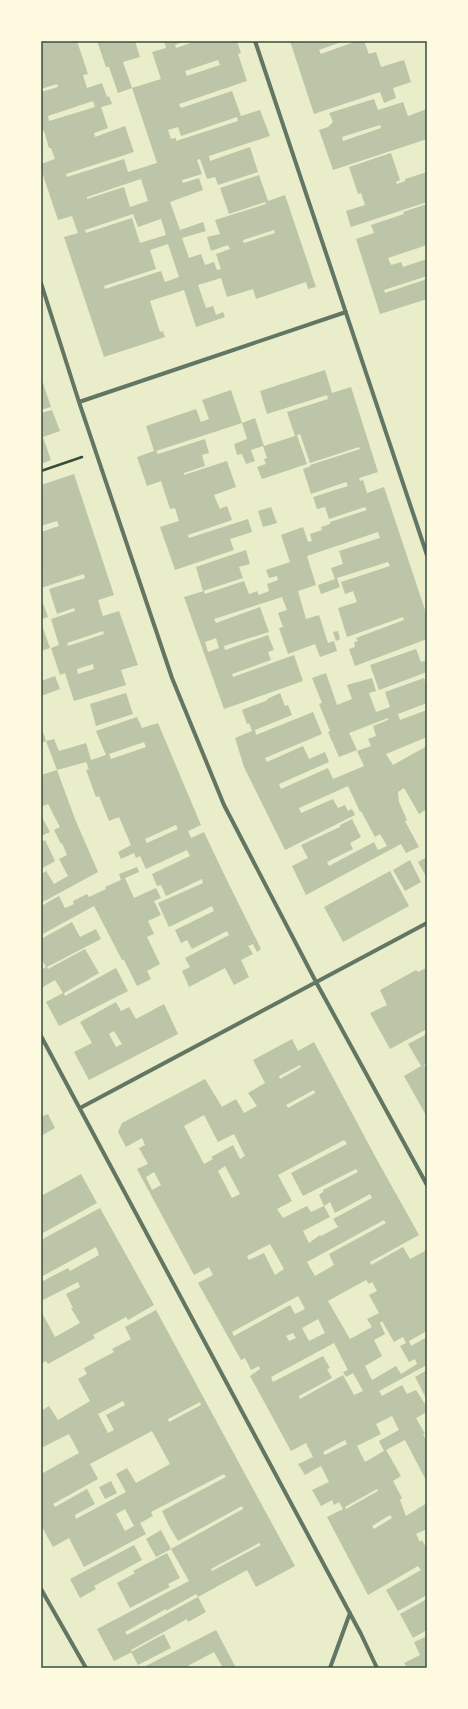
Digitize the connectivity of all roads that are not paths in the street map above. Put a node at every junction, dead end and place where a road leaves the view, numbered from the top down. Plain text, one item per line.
1 (255, 41) edge
2 (41, 283) edge
3 (346, 312) junction
4 (78, 402) junction
5 (427, 555) edge
6 (427, 923) edge
7 (316, 982) junction
8 (41, 1036) edge
9 (80, 1108) junction
10 (427, 1185) edge
11 (41, 1589) edge
12 (350, 1613) junction
13 (86, 1668) edge
14 (330, 1668) edge
15 (376, 1668) edge

1 - 3 street
2 - 4 street
3 - 4 street
3 - 5 street
4 - 7 street
6 - 7 street
7 - 9 street
7 - 10 street
8 - 9 street
9 - 12 street
11 - 13 street
12 - 14 street
12 - 15 street

